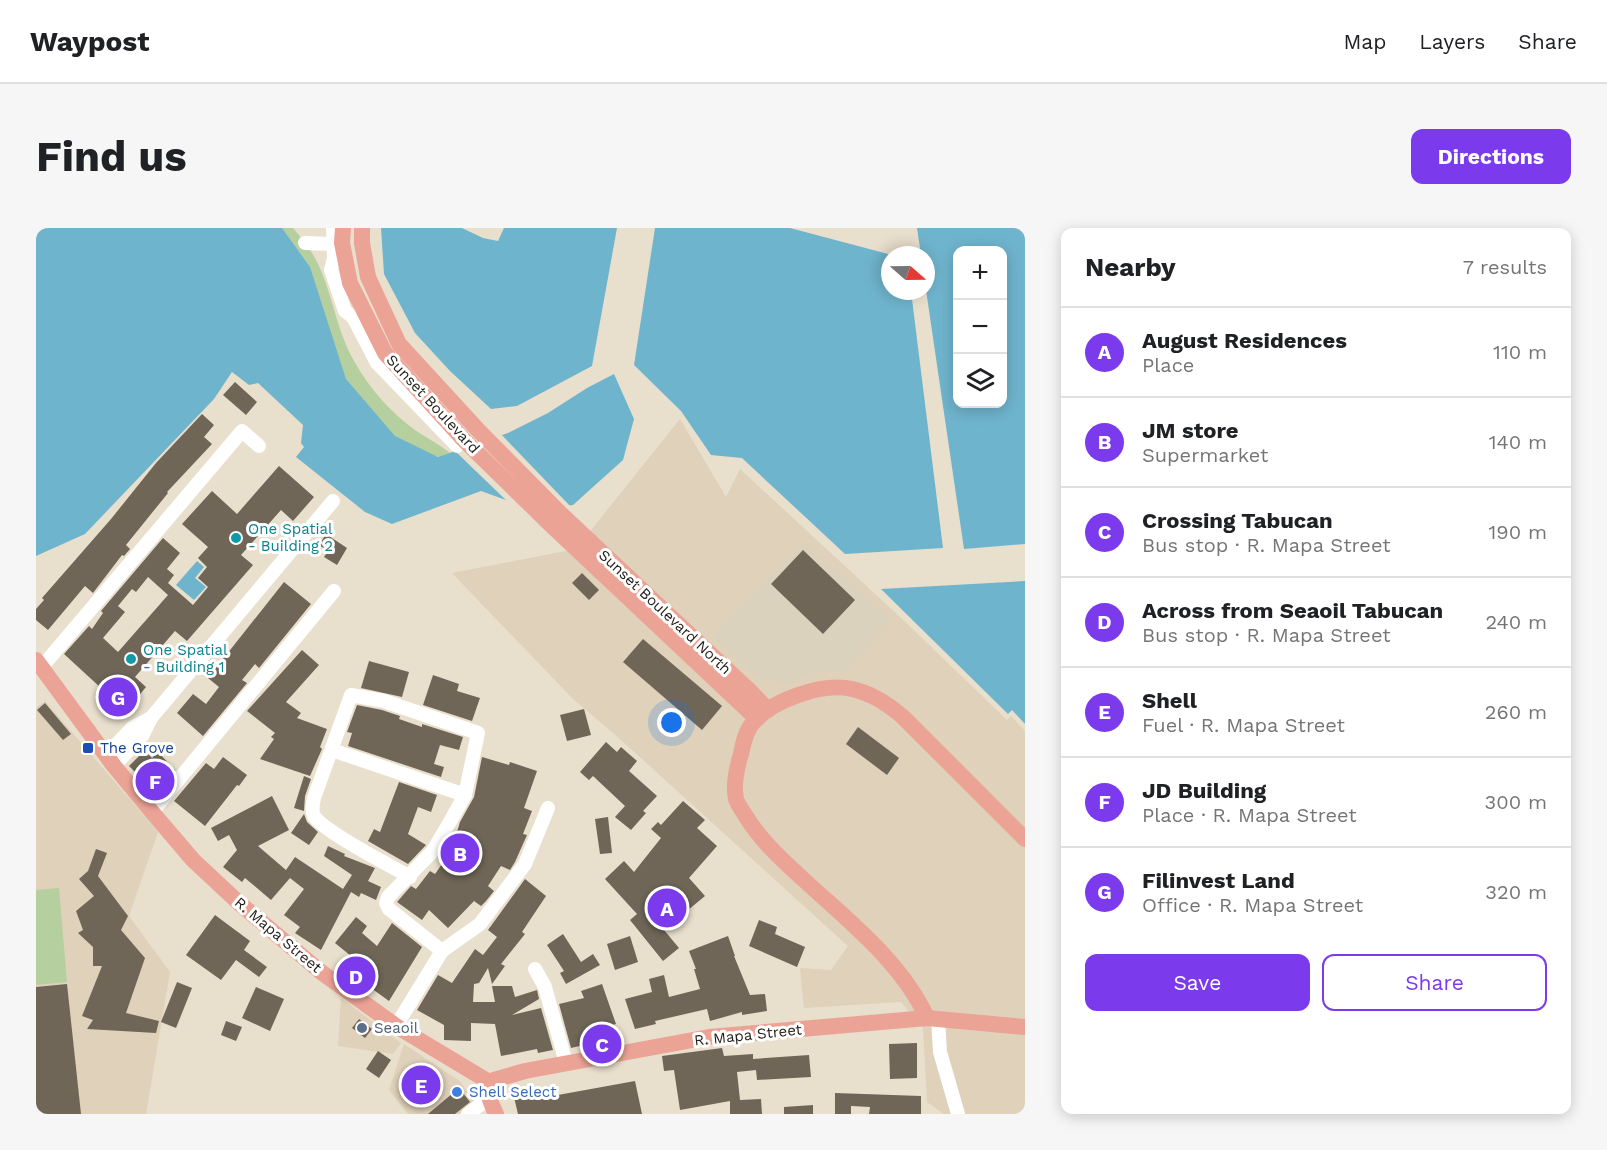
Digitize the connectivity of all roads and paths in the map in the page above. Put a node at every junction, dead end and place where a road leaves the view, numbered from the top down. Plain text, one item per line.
1 (333, 228) edge
2 (343, 228) edge
3 (362, 228) edge
4 (305, 243) dead end
5 (332, 244) junction
6 (461, 443) junction
7 (259, 446) dead end
8 (333, 501) dead end
9 (556, 519) junction
10 (334, 591) dead end
11 (39, 664) edge
12 (762, 715) junction
13 (332, 750) junction
14 (110, 761) junction
15 (465, 795) junction
16 (548, 808) dead end
17 (152, 812) junction
18 (1025, 839) edge
19 (410, 876) junction
20 (442, 951) junction
21 (535, 969) dead end
22 (932, 1018) junction
23 (396, 1026) junction
24 (1025, 1027) edge
25 (566, 1064) junction
26 (490, 1090) junction
27 (468, 1114) edge
28 (496, 1114) edge
29 (958, 1114) edge

1 - 5 street
2 - 6 main road, Sunset Boulevard
3 - 9 main road, Sunset Boulevard
4 - 5 street
5 - 6 street
6 - 9 main road, Sunset Boulevard
7 - 11 street
8 - 14 street
9 - 12 main road, Sunset Boulevard North
10 - 17 street
11 - 14 main road, R. Mapa Street
12 - 18 main road
12 - 22 main road
13 - 15 street
13 - 15 street
13 - 19 street
14 - 17 main road, R. Mapa Street
15 - 19 street
16 - 20 street
17 - 23 main road, R. Mapa Street
19 - 20 street
20 - 23 street
21 - 25 street
22 - 24 main road, R. Mapa Street
22 - 25 main road, R. Mapa Street
22 - 29 street
23 - 26 main road, R. Mapa Street
25 - 26 main road, R. Mapa Street
26 - 27 street
26 - 28 main road

